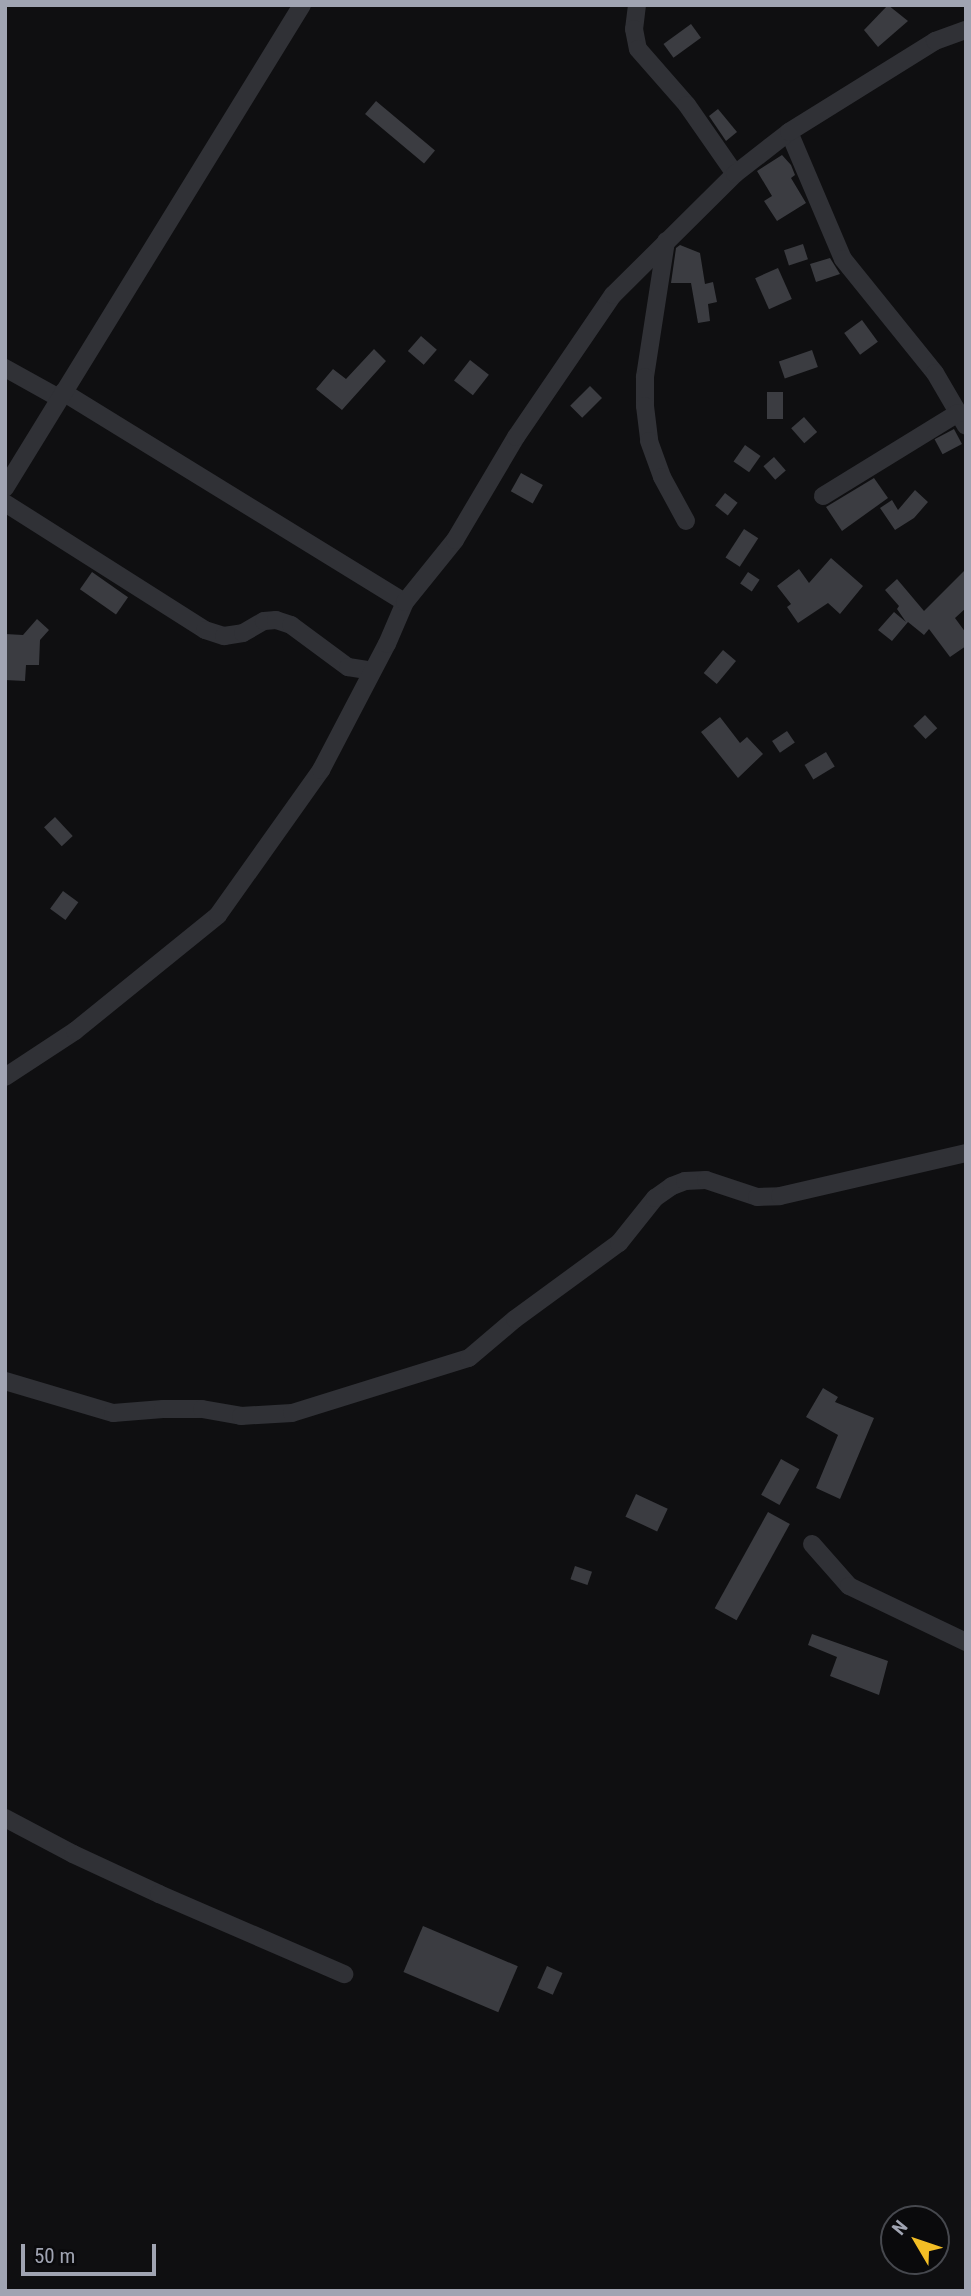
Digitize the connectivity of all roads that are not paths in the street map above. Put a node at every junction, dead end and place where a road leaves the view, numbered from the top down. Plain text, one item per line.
1 (302, 5) edge
2 (637, 5) edge
3 (966, 30) edge
4 (789, 132) junction
5 (735, 174) junction
6 (667, 241) junction
7 (5, 368) edge
8 (61, 395) junction
9 (962, 420) edge
10 (5, 488) edge
11 (823, 496) dead end
12 (5, 503) edge
13 (686, 521) dead end
14 (405, 602) junction
15 (372, 671) junction
16 (5, 1077) edge
17 (966, 1153) edge
18 (5, 1381) edge
19 (812, 1544) dead end
20 (966, 1642) edge
21 (5, 1818) edge
22 (344, 1974) dead end

1 - 8 street
2 - 5 street
3 - 4 street
4 - 5 street
4 - 9 street
5 - 6 street
6 - 13 street
6 - 14 street
7 - 8 street
8 - 10 street
8 - 14 street
9 - 11 street
12 - 15 street
14 - 15 street
15 - 16 street
17 - 18 street
19 - 20 street
21 - 22 street

